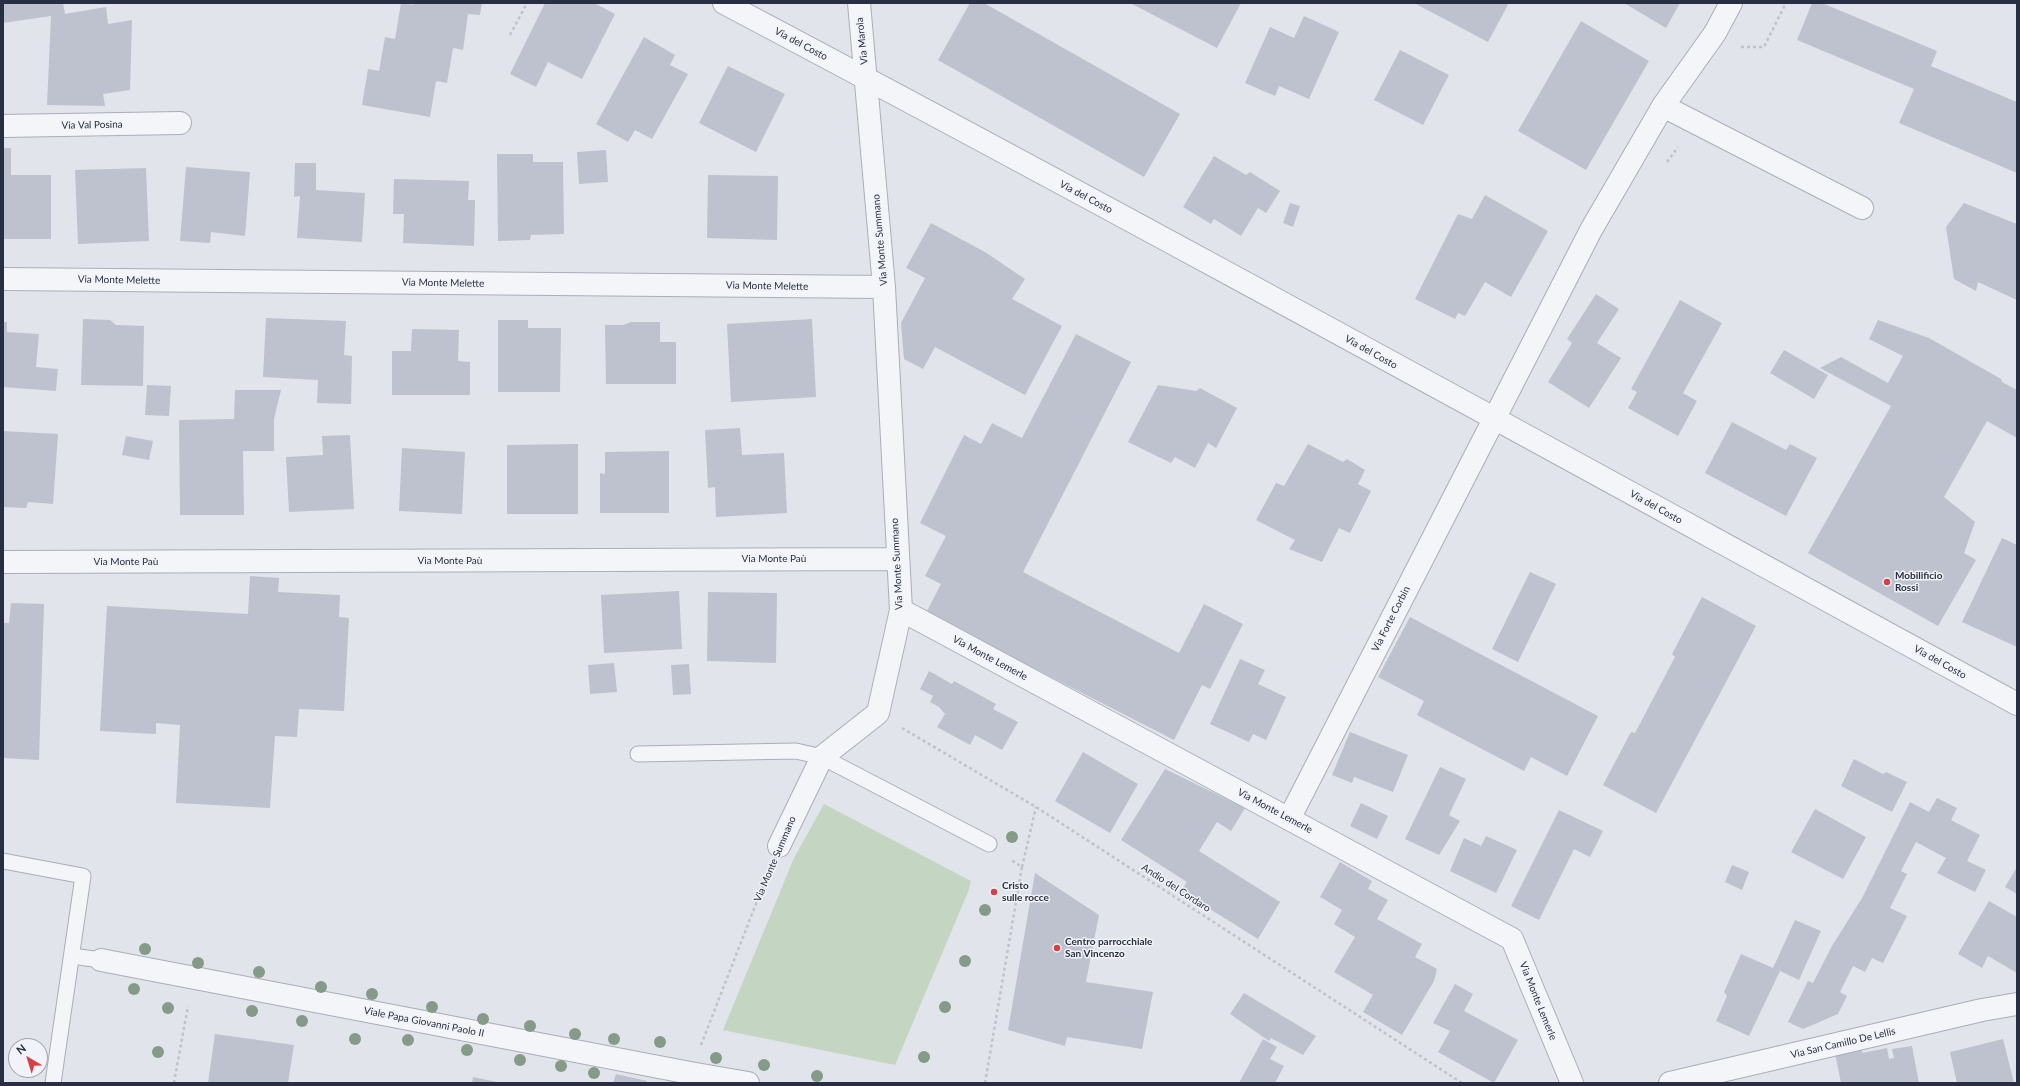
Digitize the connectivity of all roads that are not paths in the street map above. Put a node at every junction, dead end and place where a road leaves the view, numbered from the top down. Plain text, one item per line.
1 (724, 3) edge
2 (858, 3) edge
3 (1731, 3) edge
4 (866, 78) junction
5 (1663, 106) junction
6 (180, 123) dead end
7 (3, 126) edge
8 (1862, 208) dead end
9 (3, 279) edge
10 (884, 287) junction
11 (1494, 419) junction
12 (897, 559) junction
13 (3, 562) edge
14 (901, 610) junction
15 (2017, 704) edge
16 (638, 754) dead end
17 (822, 757) junction
18 (1289, 819) junction
19 (989, 844) road end
20 (779, 846) road end
21 (3, 861) edge
22 (72, 956) junction
23 (101, 960) joint
24 (2017, 1004) edge
25 (1737, 1076) edge
26 (53, 1083) edge
27 (748, 1083) edge
28 (1572, 1083) edge
29 (1670, 1083) edge

1 - 4 street, Via del Costo
2 - 4 street, Via Marola
3 - 5 street, Via Forte Corbin
4 - 10 street, Via Monte Summano
4 - 11 street, Via del Costo
5 - 8 street
5 - 11 street, Via Forte Corbin
6 - 7 street, Via Val Posina
9 - 10 street, Via Monte Melette
10 - 12 street, Via Monte Summano
11 - 15 street, Via del Costo
11 - 18 street, Via Forte Corbin
12 - 13 street, Via Monte Paù
12 - 14 street, Via Monte Summano
14 - 17 street, Via Monte Summano
14 - 18 street, Via Monte Lemerle
16 - 17 lane
17 - 19 lane
17 - 20 street, Via Monte Summano
18 - 28 street, Via Monte Lemerle
21 - 22 lane
22 - 23 lane
22 - 26 lane
23 - 27 street, Viale Papa Giovanni Paolo II
24 - 25 street, Via San Camillo De Lellis
25 - 29 street, Via San Camillo De Lellis

